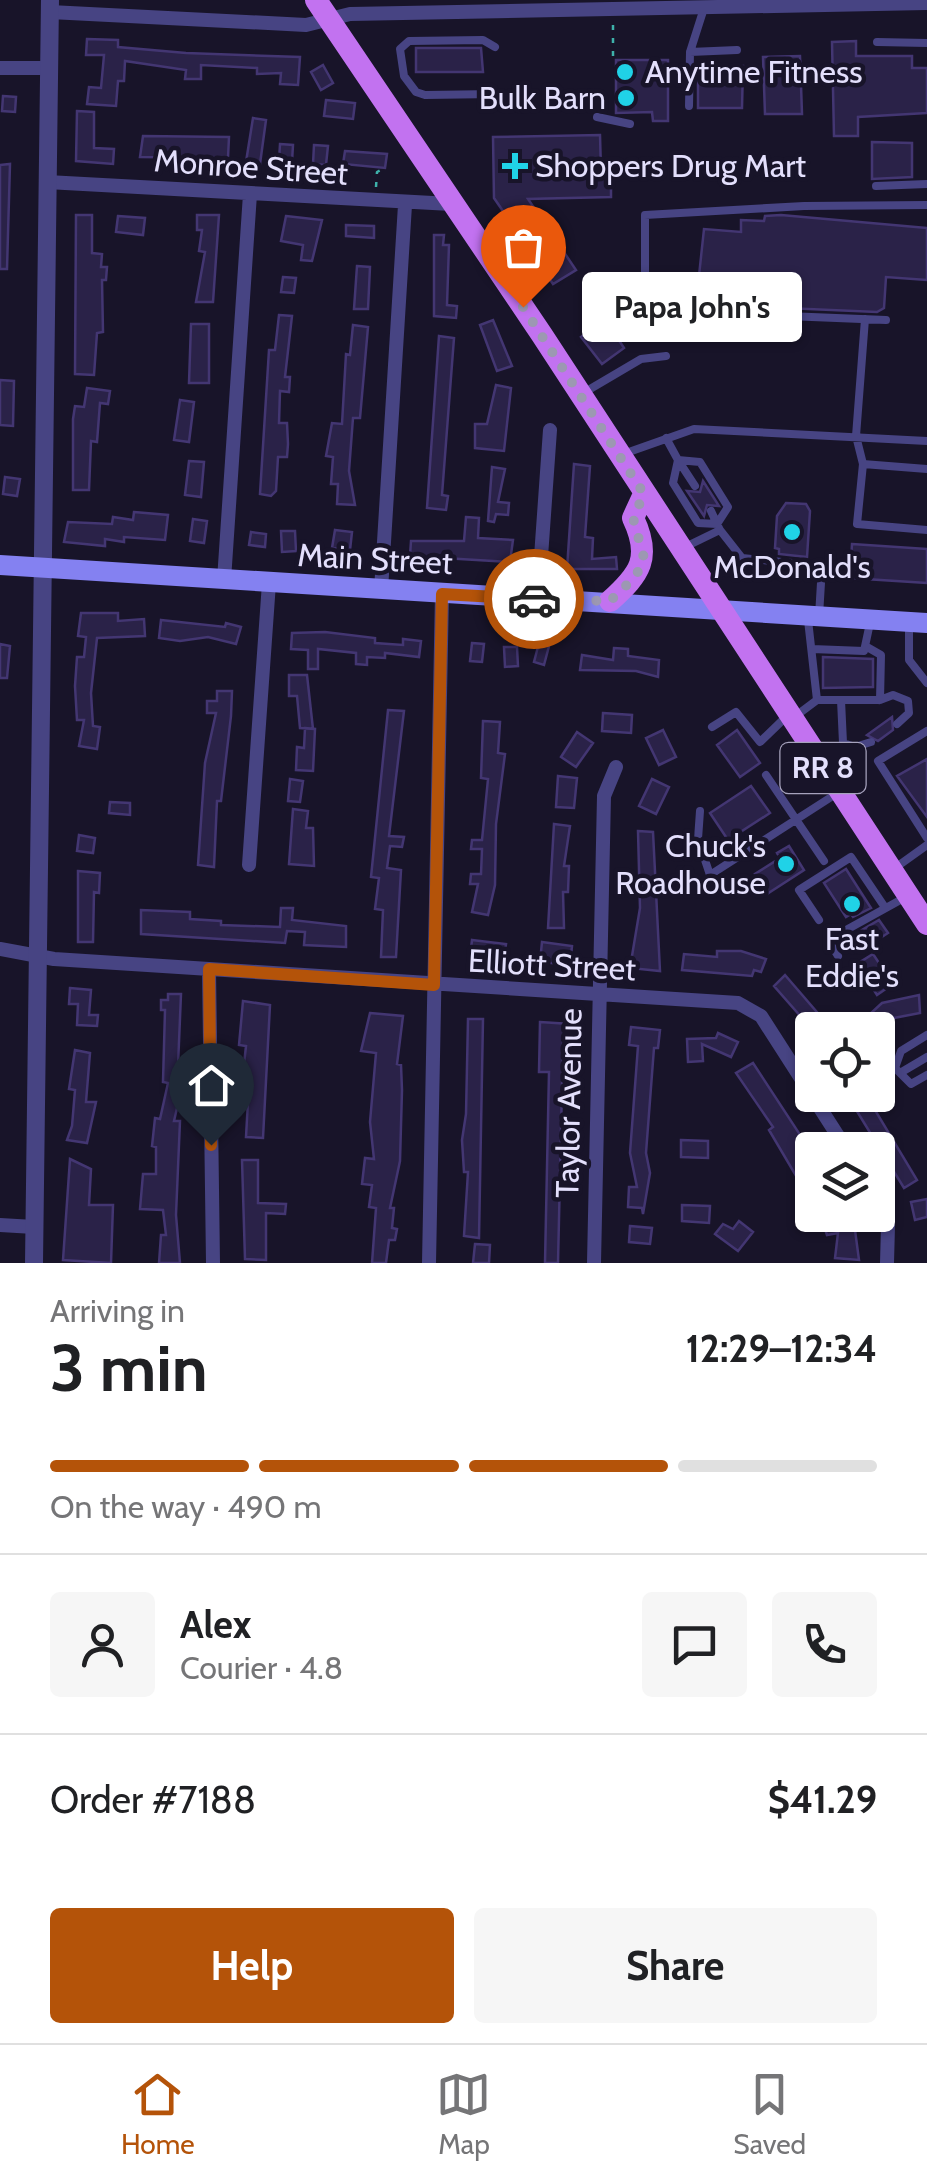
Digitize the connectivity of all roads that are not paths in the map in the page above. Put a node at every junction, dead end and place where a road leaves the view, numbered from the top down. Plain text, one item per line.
1 (775, 2) edge
2 (634, 3) edge
3 (927, 3) edge
4 (705, 5) junction
5 (50, 6) edge
6 (323, 10) edge
7 (878, 42) dead end
8 (927, 42) edge
9 (495, 47) dead end
10 (737, 50) dead end
11 (690, 52) junction
12 (0, 68) edge
13 (49, 68) junction
14 (496, 94) dead end
15 (689, 106) dead end
16 (598, 116) dead end
17 (630, 124) dead end
18 (47, 182) junction
19 (927, 184) edge
20 (876, 186) dead end
21 (250, 194) junction
22 (451, 204) junction
23 (406, 205) junction
24 (927, 206) edge
25 (865, 319) junction
26 (886, 320) dead end
27 (666, 356) dead end
28 (581, 394) junction
29 (550, 430) dead end
30 (856, 436) junction
31 (666, 438) junction
32 (927, 441) edge
33 (619, 455) junction
34 (678, 460) junction
35 (862, 464) junction
36 (927, 469) edge
37 (695, 486) dead end
38 (644, 494) junction
39 (710, 511) dead end
40 (719, 527) junction
41 (927, 530) edge
42 (680, 549) junction
43 (0, 565) edge
44 (42, 568) junction
45 (224, 580) junction
46 (268, 583) junction
47 (381, 590) junction
48 (442, 594) junction
49 (538, 599) junction
50 (610, 601) junction
51 (719, 611) junction
52 (813, 616) junction
53 (871, 618) junction
54 (918, 622) edge
55 (867, 646) junction
56 (812, 650) junction
57 (927, 683) edge
58 (816, 700) junction
59 (840, 700) junction
60 (880, 700) junction
61 (790, 717) junction
62 (896, 724) dead end
63 (712, 727) dead end
64 (927, 731) edge
65 (871, 742) dead end
66 (616, 767) dead end
67 (766, 775) dead end
68 (839, 792) junction
69 (700, 811) dead end
70 (796, 819) junction
71 (927, 841) edge
72 (824, 861) dead end
73 (249, 864) dead end
74 (891, 870) junction
75 (908, 896) junction
76 (884, 906) junction
77 (819, 920) dead end
78 (927, 924) edge
79 (0, 949) edge
80 (36, 955) junction
81 (838, 956) dead end
82 (209, 969) junction
83 (434, 985) junction
84 (598, 994) junction
85 (927, 1035) edge
86 (927, 1056) edge
87 (900, 1073) junction
88 (927, 1075) edge
89 (835, 1132) edge
90 (0, 1225) edge
91 (34, 1227) junction
92 (888, 1232) edge
93 (34, 1263) edge
94 (213, 1263) edge
95 (429, 1263) edge
96 (594, 1263) edge
97 (887, 1263) edge

1 - 3 street
1 - 4 street
2 - 4 street
2 - 6 street
4 - 11 lane
5 - 6 street
5 - 13 street
6 - 22 main road, RR 8
7 - 8 lane
9 - 14 lane
10 - 11 lane
11 - 15 lane
12 - 13 street
13 - 18 street
16 - 17 lane
18 - 21 street, Monroe Street
18 - 44 street
19 - 20 lane
21 - 23 street, Monroe Street
21 - 45 street
22 - 23 street, Monroe Street
22 - 28 main road, RR 8
23 - 47 street
24 - 25 lane
25 - 26 lane
25 - 30 lane
27 - 28 lane
28 - 33 main road, RR 8
29 - 49 street
30 - 31 lane
30 - 32 lane
30 - 35 lane
31 - 33 lane
31 - 34 lane
33 - 38 main road, RR 8
34 - 37 lane
34 - 40 lane
34 - 40 lane
35 - 36 lane
35 - 41 lane
38 - 42 main road, RR 8
38 - 50 main road
39 - 40 lane
40 - 42 lane
40 - 52 lane
42 - 51 main road, RR 8
43 - 44 main road, Main Street
44 - 45 main road, Main Street
44 - 80 street
45 - 46 main road, Main Street
46 - 47 main road, Main Street
46 - 73 street
47 - 48 main road, Main Street
48 - 49 main road, Main Street
48 - 83 street
49 - 50 main road, Main Street
50 - 51 main road, Main Street
51 - 52 main road, Main Street
51 - 61 main road, RR 8
52 - 53 main road, Main Street
52 - 56 lane
53 - 54 main road, Main Street
53 - 55 lane
54 - 57 lane
55 - 56 lane
55 - 60 lane
56 - 58 lane
58 - 59 lane
58 - 61 lane
59 - 60 lane
59 - 65 lane
60 - 62 lane
61 - 63 lane
61 - 68 main road, RR 8
64 - 71 lane
66 - 84 street, Taylor Avenue
67 - 70 lane
68 - 70 lane
68 - 74 main road, RR 8
69 - 70 lane
70 - 72 lane
71 - 74 lane
74 - 75 main road, RR 8
75 - 76 lane
75 - 78 main road, RR 8
76 - 77 lane
76 - 81 lane
79 - 80 street, Elliott Street
80 - 82 street, Elliott Street
80 - 91 street
82 - 83 street, Elliott Street
82 - 94 street
83 - 84 street, Elliott Street
83 - 95 street
84 - 89 street, Elliott Street
84 - 96 street, Taylor Avenue
85 - 87 lane
86 - 87 lane
87 - 88 lane
90 - 91 street
91 - 93 street
92 - 97 street

